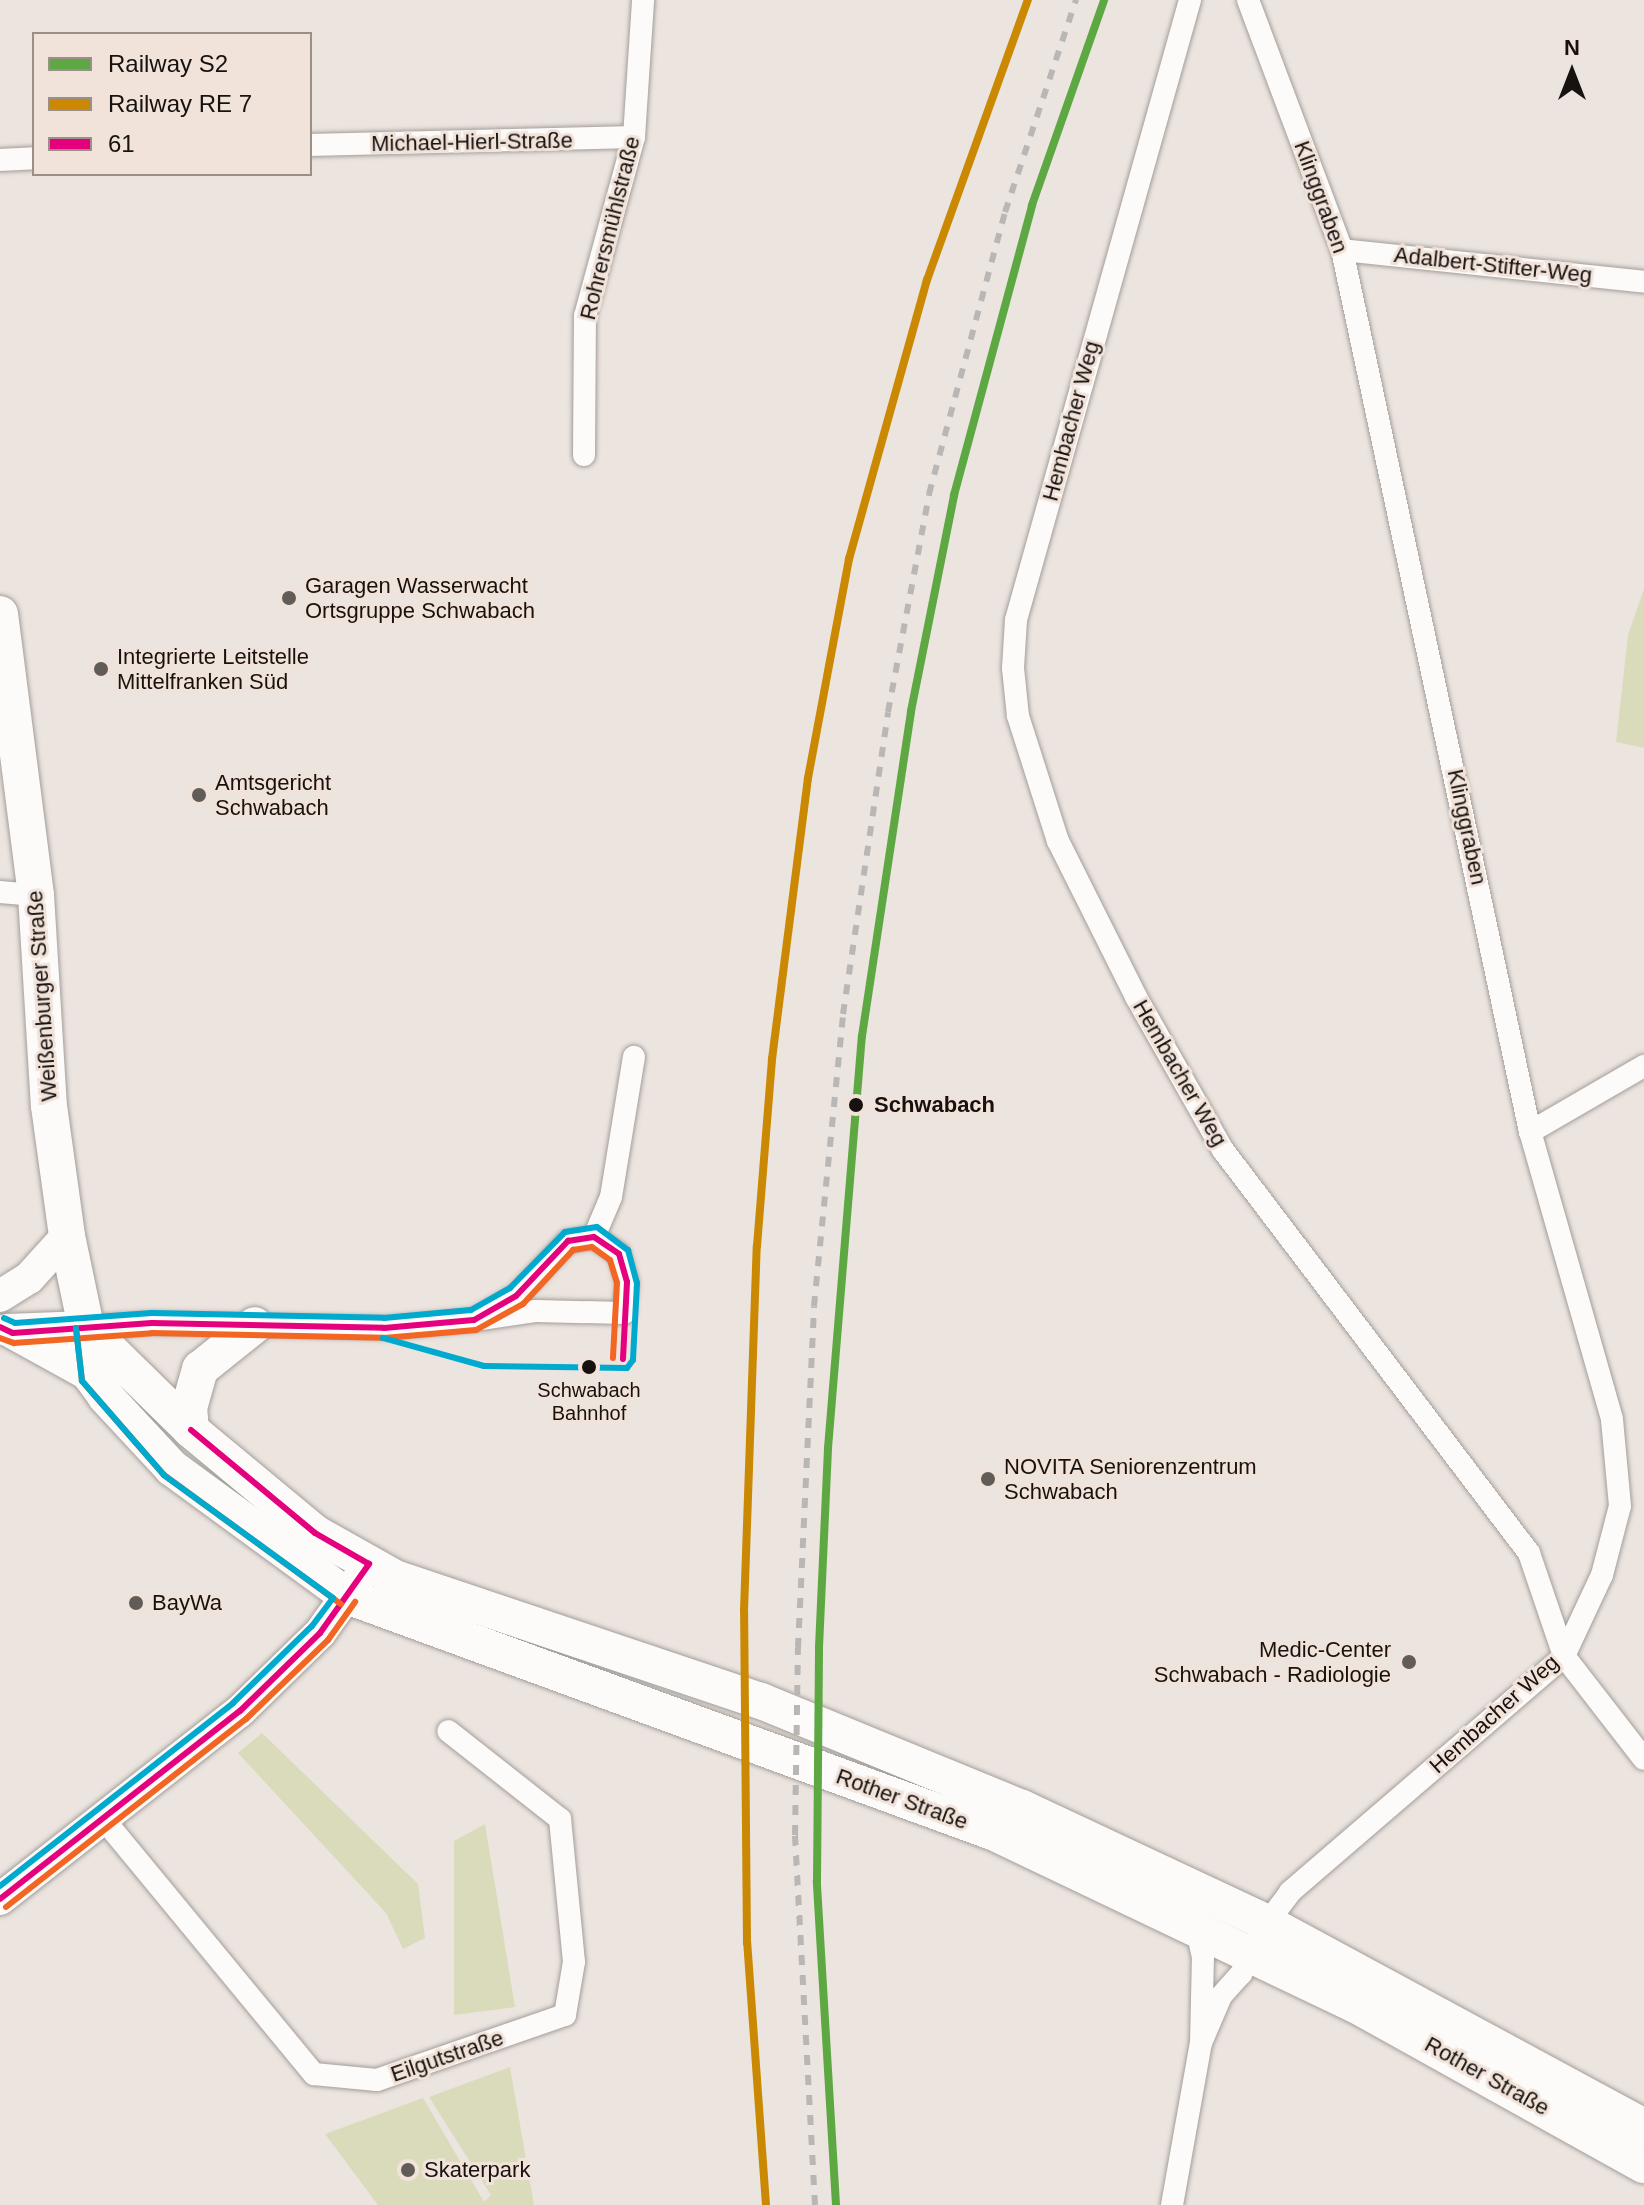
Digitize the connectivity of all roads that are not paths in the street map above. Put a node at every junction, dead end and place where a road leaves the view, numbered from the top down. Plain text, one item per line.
1 (643, 0) edge
2 (1190, 0) edge
3 (1248, 0) edge
4 (634, 137) junction
5 (312, 145) edge
6 (32, 158) edge
7 (0, 160) edge
8 (1342, 250) junction
9 (1644, 282) edge
10 (584, 455) dead end
11 (0, 614) edge
12 (0, 892) edge
13 (36, 895) junction
14 (634, 1057) dead end
15 (1644, 1066) edge
16 (1530, 1132) junction
17 (67, 1236) junction
18 (594, 1237) junction
19 (0, 1296) edge
20 (474, 1320) junction
21 (255, 1325) junction
22 (86, 1327) junction
23 (7, 1330) edge
24 (91, 1376) junction
25 (191, 1430) junction
26 (369, 1564) junction
27 (347, 1596) junction
28 (1564, 1656) junction
29 (448, 1731) dead end
30 (1644, 1759) edge
31 (106, 1822) junction
32 (0, 1899) edge
33 (1196, 1926) junction
34 (1260, 1937) junction
35 (1201, 2043) junction
36 (1644, 2127) edge
37 (1644, 2165) edge
38 (1172, 2205) edge

1 - 4 street, Rohrersmühlstraße
2 - 28 street, Hembacher Weg
3 - 8 street, Klinggraben
4 - 5 street, Michael-Hierl-Straße
4 - 10 street, Rohrersmühlstraße
6 - 7 street
8 - 9 street, Adalbert-Stifter-Weg
8 - 16 street, Klinggraben
11 - 13 main road, Weißenburger Straße
12 - 13 street
13 - 17 main road, Weißenburger Straße
14 - 18 street
15 - 16 street
16 - 28 street, Klinggraben
17 - 19 street
17 - 22 main road, Weißenburger Straße
18 - 20 street
18 - 20 street
20 - 21 street
21 - 22 street
21 - 25 main road
22 - 23 street
22 - 24 main road, Weißenburger Straße
22 - 25 main road, Rother Straße
23 - 24 street, Rother Straße
24 - 27 main road, Rother Straße
25 - 26 main road, Rother Straße
26 - 27 street
26 - 34 main road, Rother Straße
27 - 31 street
27 - 33 main road, Rother Straße
28 - 30 street
28 - 34 street, Hembacher Weg
29 - 31 street, Eilgutstraße
31 - 32 street
33 - 34 main road, Rother Straße
33 - 35 street
34 - 35 street, Hembacher Weg
34 - 36 main road, Rother Straße
34 - 37 main road, Rother Straße
35 - 38 street

